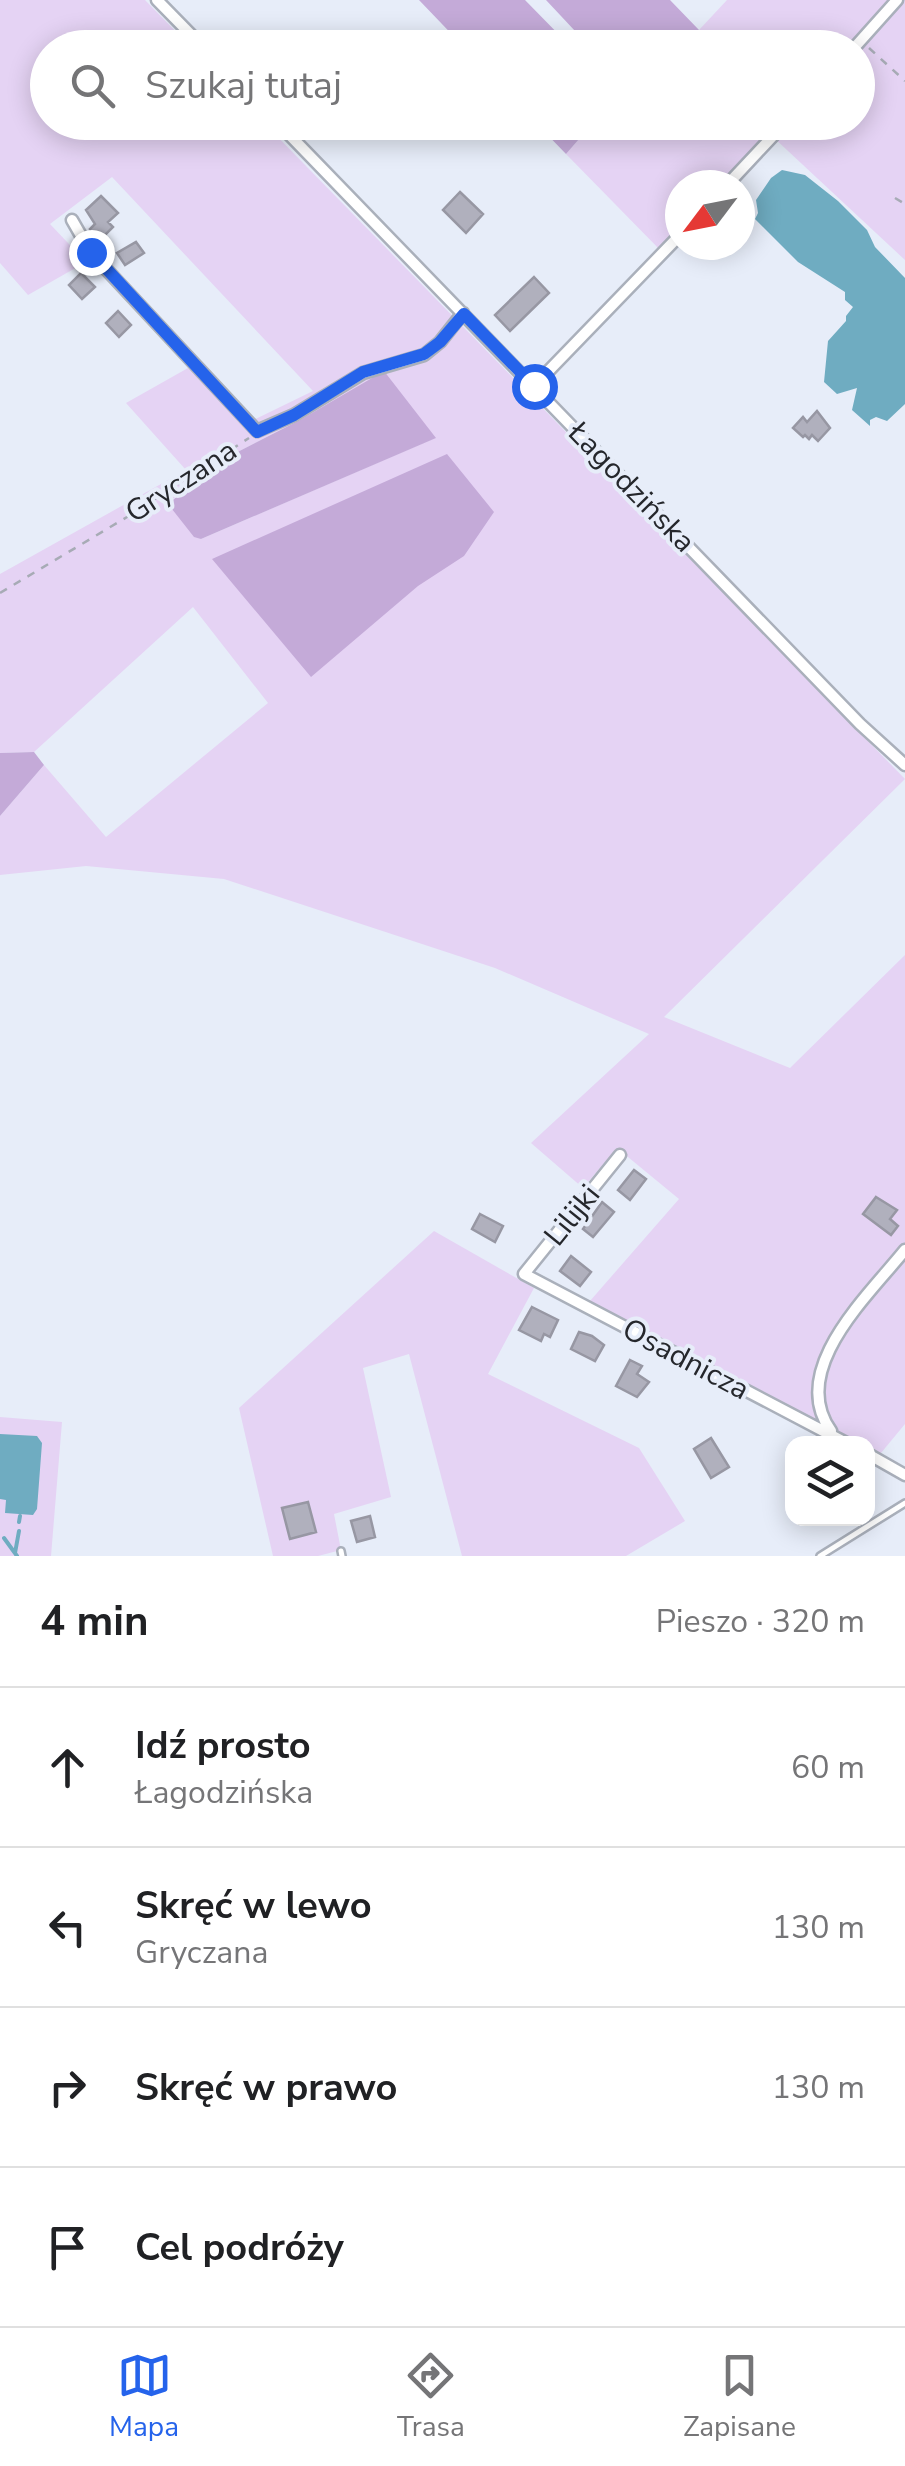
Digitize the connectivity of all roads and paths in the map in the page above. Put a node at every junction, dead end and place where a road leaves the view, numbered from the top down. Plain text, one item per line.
1 (157, 0) edge
2 (897, 0) edge
3 (186, 30) edge
4 (870, 30) edge
5 (875, 57) edge
6 (905, 81) edge
7 (295, 140) edge
8 (769, 140) edge
9 (741, 170) edge
10 (895, 198) dead end
11 (905, 204) edge
12 (72, 220) dead end
13 (665, 251) edge
14 (464, 314) junction
15 (534, 386) junction
16 (257, 432) junction
17 (0, 593) edge
18 (905, 765) edge
19 (620, 1155) dead end
20 (905, 1250) edge
21 (524, 1274) joint
22 (834, 1436) joint
23 (875, 1458) edge
24 (905, 1475) edge
25 (905, 1503) edge
26 (820, 1556) edge

1 - 3 street
2 - 4 street
5 - 6 path
7 - 14 street, Łagodzińska
8 - 9 street
10 - 11 path
12 - 16 street
13 - 15 street
14 - 15 street, Łagodzińska
14 - 16 street, Gryczana
15 - 18 street, Łagodzińska
16 - 17 path, Gryczana
19 - 21 street, Lilijki
20 - 22 street
21 - 22 street, Osadnicza
23 - 24 street
25 - 26 lane

